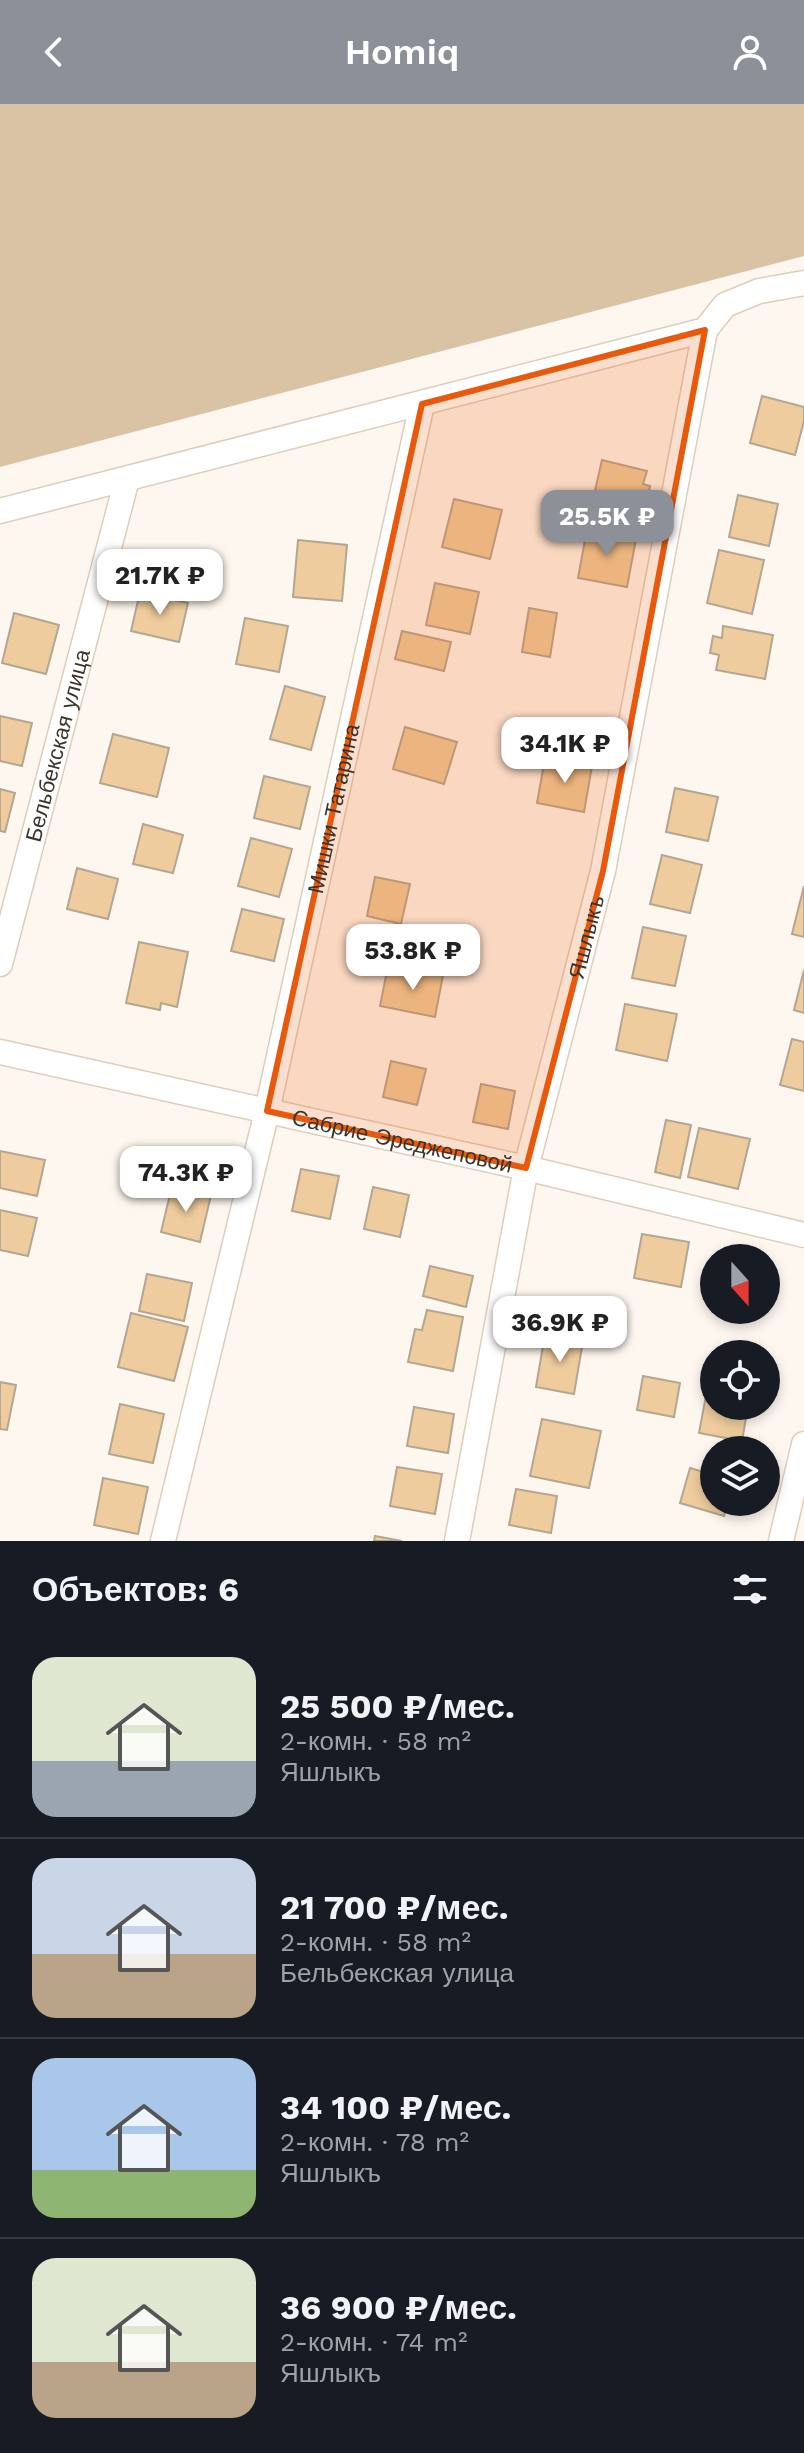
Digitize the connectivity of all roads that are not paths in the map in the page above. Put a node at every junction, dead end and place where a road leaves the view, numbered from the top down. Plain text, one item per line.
1 (804, 283) edge
2 (705, 330) junction
3 (422, 404) junction
4 (127, 479) junction
5 (0, 511) edge
6 (0, 964) edge
7 (0, 1052) edge
8 (267, 1111) junction
9 (526, 1168) junction
10 (804, 1235) edge
11 (804, 1444) edge
12 (163, 1541) edge
13 (457, 1541) edge
14 (781, 1541) edge

1 - 2 street
2 - 3 street
2 - 9 street, Яшлыкъ
3 - 4 street
3 - 8 street, Мишки Татарина
4 - 5 street
4 - 6 street, Бельбекская улица
7 - 8 street, Сабрие Эреджеповой
8 - 9 street, Сабрие Эреджеповой
8 - 12 street, Мишки Татарина
9 - 10 street, Сабрие Эреджеповой
9 - 13 street, Яшлыкъ
11 - 14 street

